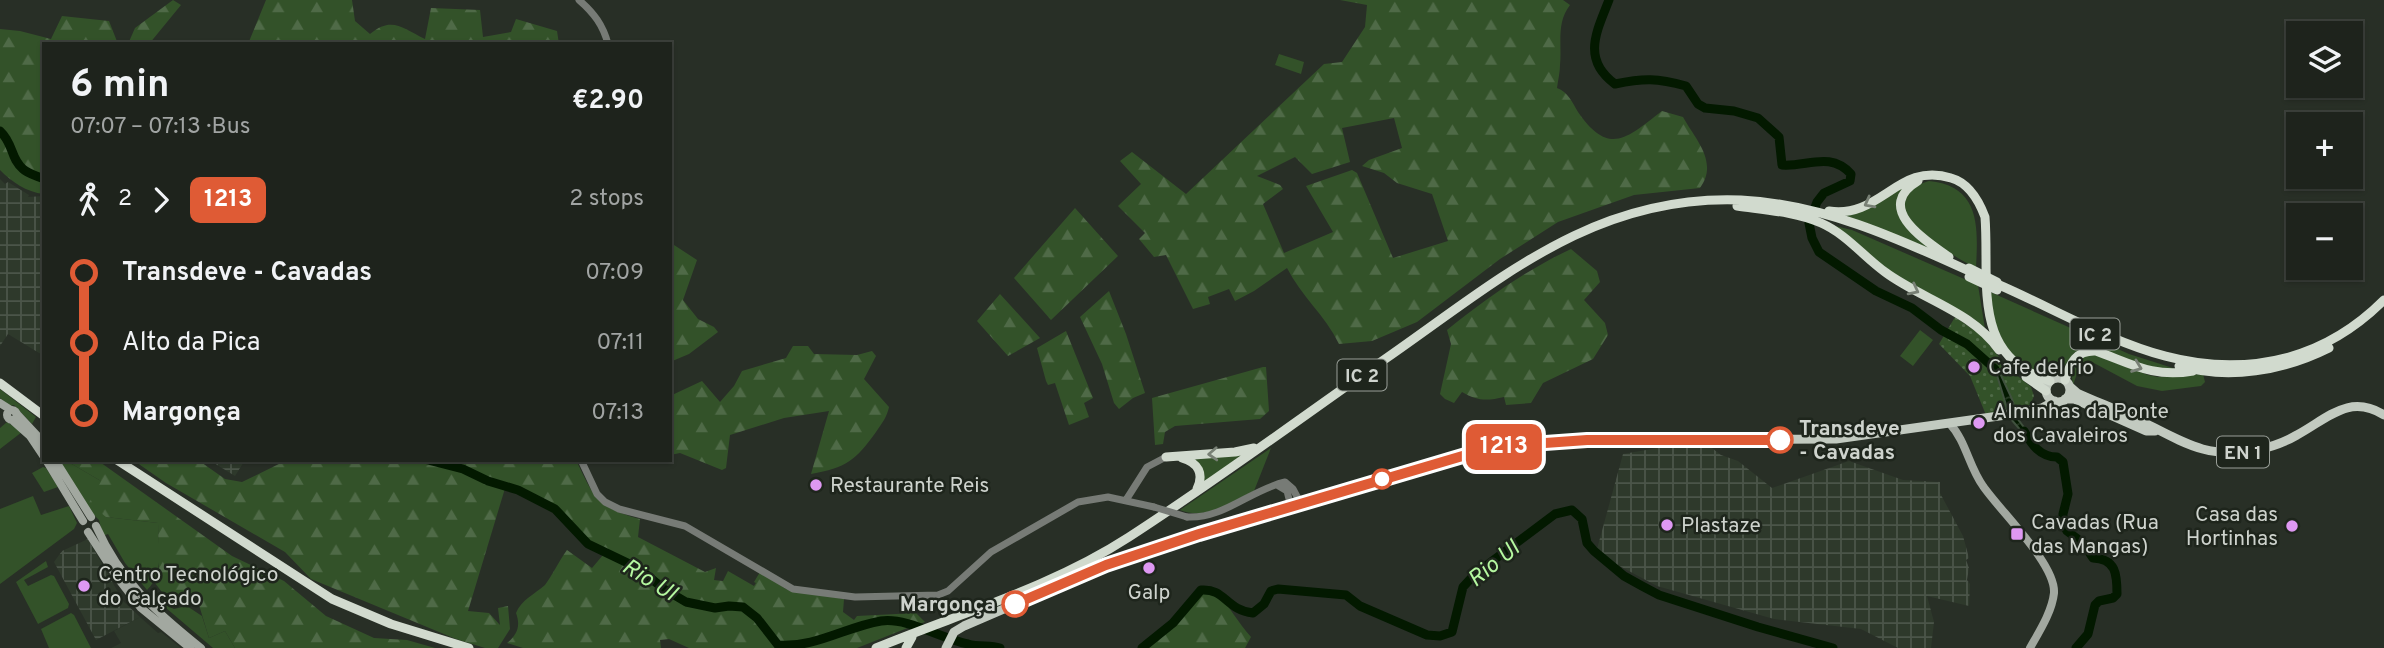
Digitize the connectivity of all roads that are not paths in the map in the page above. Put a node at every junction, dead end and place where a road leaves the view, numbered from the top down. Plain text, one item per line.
1 (579, 0) edge
2 (607, 42) edge
3 (1804, 211) junction
4 (1822, 216) junction
5 (1969, 272) junction
6 (1997, 285) junction
7 (2384, 300) edge
8 (2384, 308) edge
9 (1996, 345) junction
10 (2194, 367) junction
11 (2210, 368) junction
12 (0, 380) edge
13 (2050, 381) junction
14 (2067, 383) junction
15 (2053, 396) junction
16 (0, 405) edge
17 (42, 409) edge
18 (12, 414) junction
19 (42, 414) edge
20 (2384, 415) edge
21 (1967, 421) junction
22 (1950, 424) junction
23 (2157, 431) junction
24 (42, 441) edge
25 (1962, 443) junction
26 (1259, 447) junction
27 (42, 454) edge
28 (1166, 457) junction
29 (48, 462) edge
30 (56, 462) edge
31 (112, 462) edge
32 (120, 462) edge
33 (583, 462) edge
34 (1136, 485) junction
35 (1196, 491) junction
36 (1126, 499) junction
37 (1137, 502) junction
38 (1296, 506) junction
39 (87, 519) junction
40 (92, 529) junction
41 (941, 624) junction
42 (911, 636) junction
43 (190, 648) edge
44 (201, 648) edge
45 (456, 648) edge
46 (469, 648) edge
47 (876, 648) edge
48 (887, 648) edge
49 (906, 648) edge
50 (946, 648) edge
51 (2030, 648) edge

1 - 2 street
3 - 4 highway, IC 2
3 - 26 highway, IC 2
3 - 41 highway, IC 2
4 - 5 highway, IC 2
4 -> 9 highway
13 -> 4 highway
5 - 6 highway, bridge
5 - 9 highway
6 - 10 highway, IC 2
6 - 10 highway, IC 2
7 - 11 highway, IC 2
8 - 11 highway, IC 2
9 - 15 highway
10 - 11 highway, IC 2
14 -> 10 highway
12 - 17 highway
12 - 19 highway
13 - 14 main road
13 - 15 main road
14 - 15 main road
14 - 23 main road, EN 1
15 - 21 main road
15 - 23 main road, EN 1
16 - 18 main road
18 - 24 main road
18 - 27 main road
20 - 23 main road, EN 1
21 - 22 main road
21 - 25 main road
22 - 25 main road
22 - 38 main road
25 - 51 main road
26 -> 28 highway
26 - 35 highway, IC 2
28 - 34 street
28 - 35 highway
29 - 39 main road
30 - 39 main road
31 - 45 highway
32 - 46 highway
33 - 36 street
34 - 36 street
34 - 37 street
35 - 41 highway, IC 2
36 - 37 street
37 - 38 street, bridge
38 - 50 main road
39 - 40 main road
39 - 40 main road
40 - 43 main road
40 - 44 main road
41 - 42 highway, IC 2
42 - 47 highway, IC 2
42 - 48 highway, IC 2
42 - 49 highway

